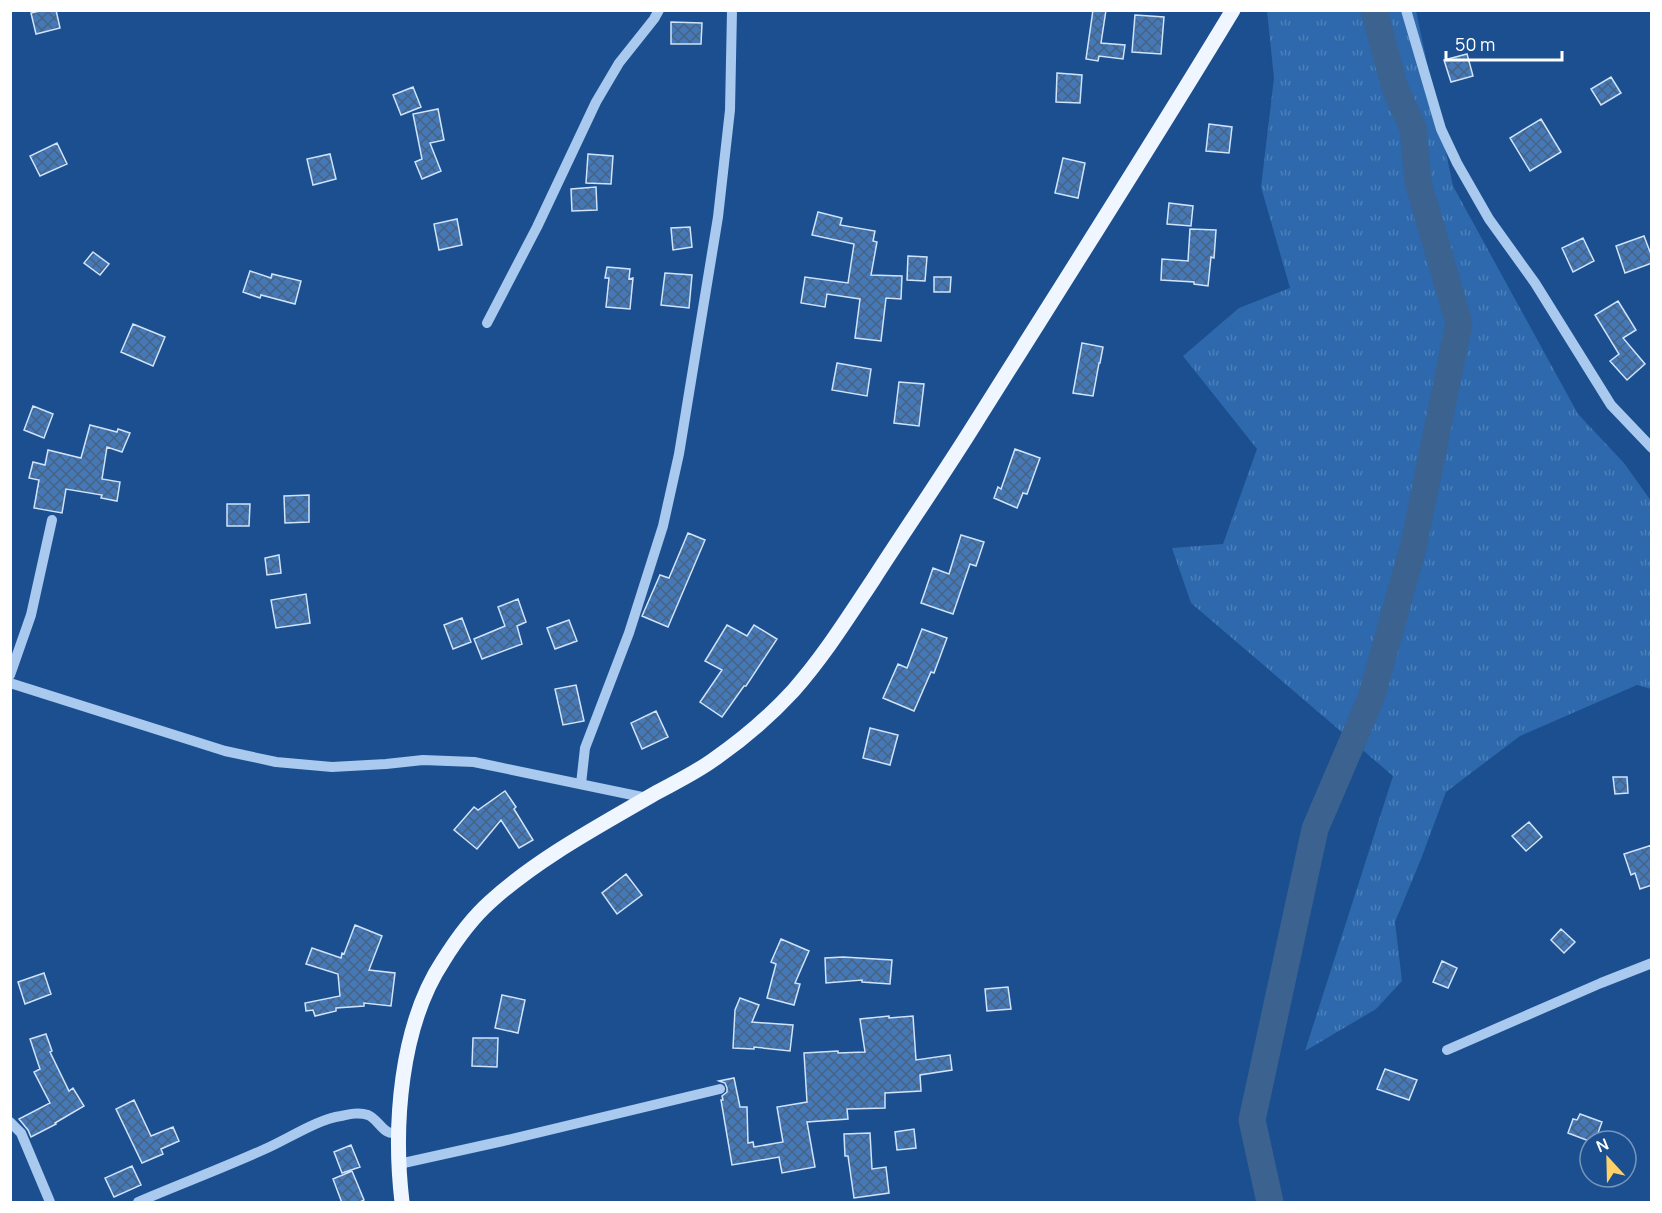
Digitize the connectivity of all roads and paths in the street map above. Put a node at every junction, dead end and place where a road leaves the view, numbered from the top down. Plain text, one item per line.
1 (659, 10) edge
2 (732, 10) edge
3 (1233, 10) edge
4 (1406, 10) edge
5 (487, 323) dead end
6 (1652, 448) edge
7 (52, 520) dead end
8 (10, 675) edge
9 (10, 683) edge
10 (581, 784) junction
11 (647, 798) junction
12 (1652, 963) edge
13 (1447, 1050) dead end
14 (720, 1089) dead end
15 (10, 1122) edge
16 (398, 1132) junction
17 (399, 1164) junction
18 (50, 1203) edge
19 (138, 1203) edge
20 (402, 1203) edge

1 - 5 street
2 - 10 street
3 - 11 main road
4 - 6 street
7 - 8 street
9 - 10 street
10 - 11 street
11 - 16 main road
12 - 13 street
14 - 17 street
15 - 18 street
16 - 17 main road
16 - 19 street
17 - 20 main road

